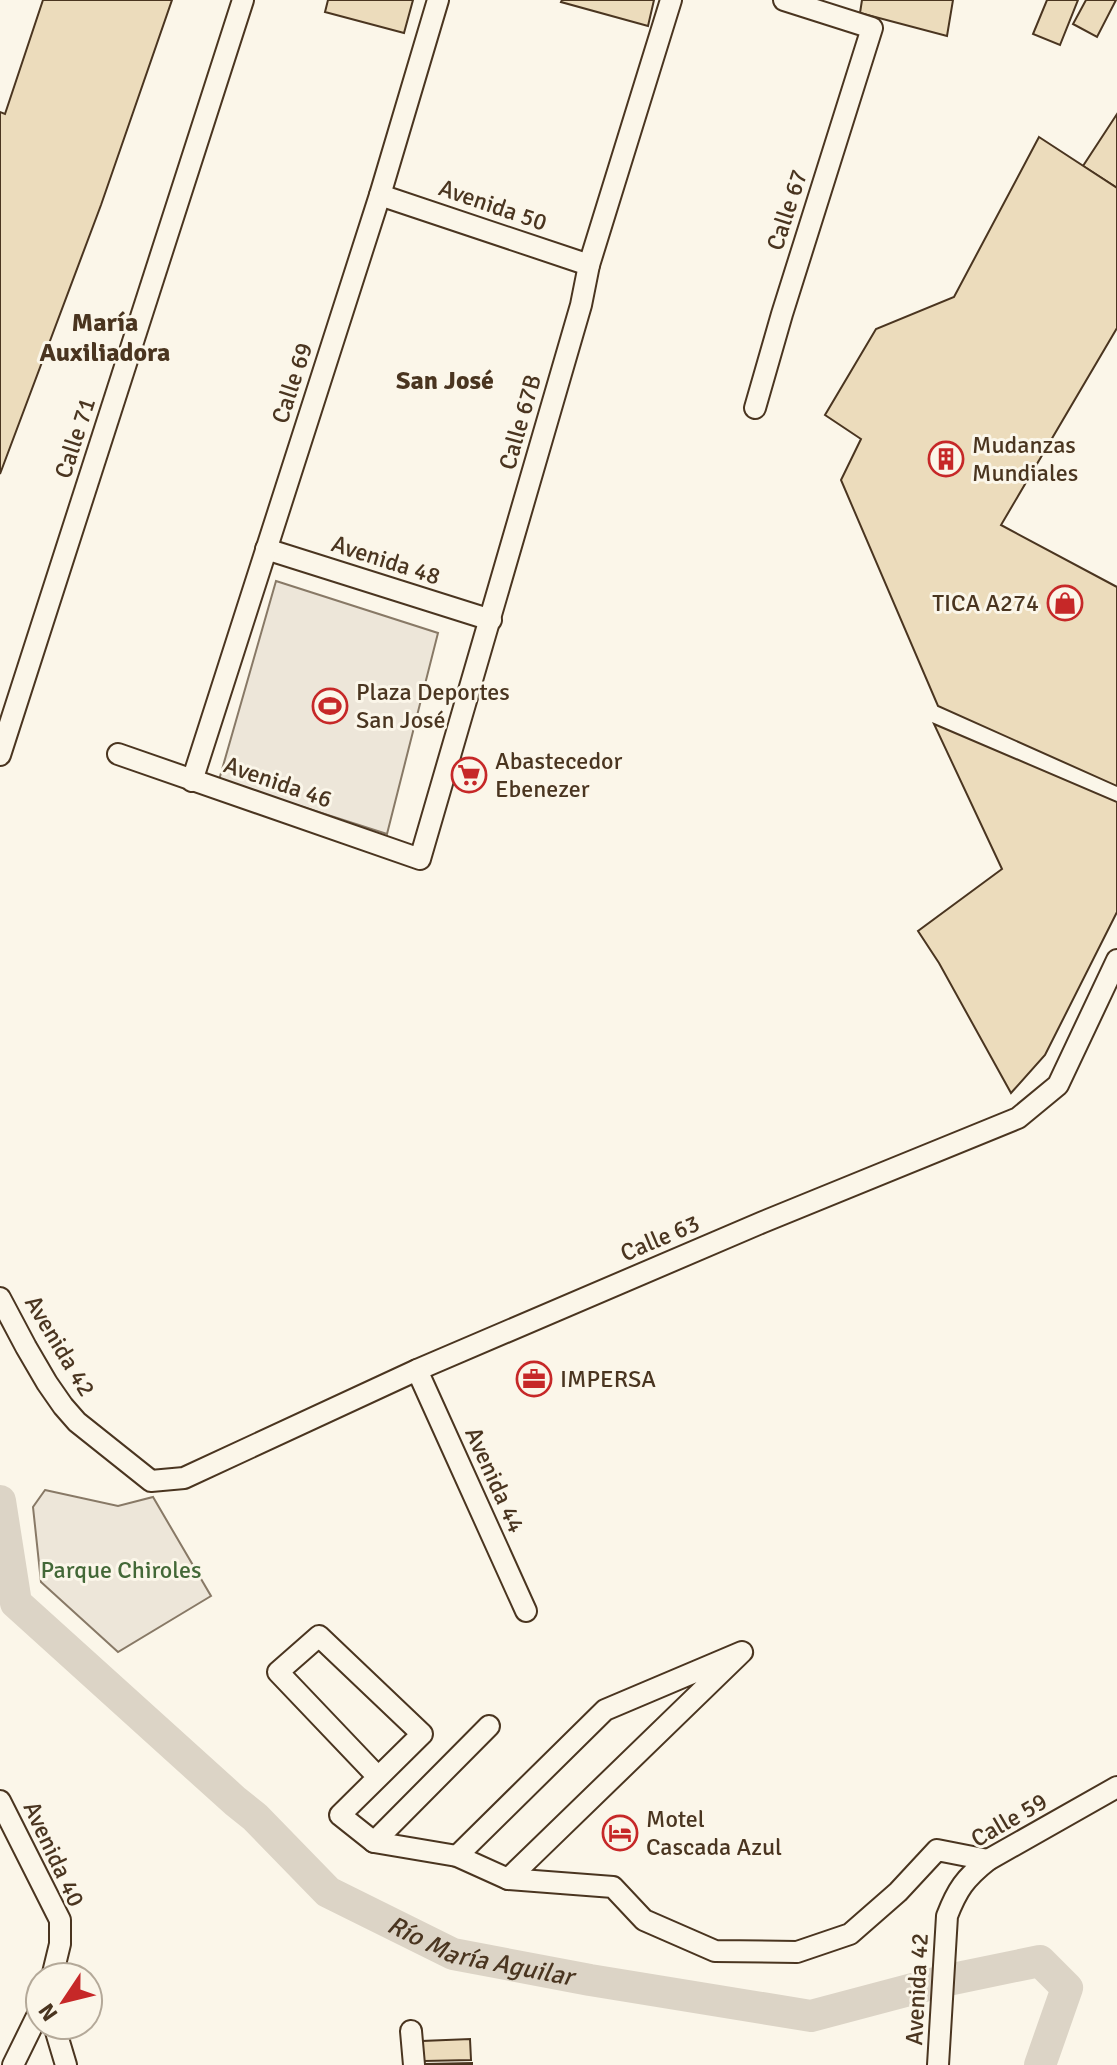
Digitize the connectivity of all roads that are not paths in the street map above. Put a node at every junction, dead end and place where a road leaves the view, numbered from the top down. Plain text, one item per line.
1 (243, 0) edge
2 (438, 0) edge
3 (671, 0) edge
4 (784, 0) edge
5 (380, 195) junction
6 (589, 265) junction
7 (755, 408) dead end
8 (266, 549) junction
9 (491, 620) junction
10 (118, 754) dead end
11 (0, 755) edge
12 (192, 781) junction
13 (420, 859) joint
14 (1117, 960) edge
15 (0, 1298) edge
16 (417, 1370) junction
17 (151, 1481) joint
18 (526, 1611) dead end
19 (489, 1726) dead end
20 (378, 1777) junction
21 (1117, 1787) edge
22 (0, 1801) edge
23 (374, 1842) junction
24 (457, 1856) junction
25 (988, 1860) junction
26 (508, 1879) junction
27 (947, 1916) joint
28 (56, 1961) edge
29 (411, 2031) dead end
30 (25, 2041) edge
31 (59, 2041) edge
32 (938, 2061) edge
33 (13, 2065) edge
34 (66, 2065) edge
35 (414, 2065) edge

1 - 11 street, Calle 71
2 - 5 street, Calle 69
3 - 6 street, Calle 67B
4 - 7 street, Calle 67
5 - 6 street, Avenida 50
5 - 8 street, Calle 69
6 - 9 street, Calle 67B
8 - 9 street, Avenida 48
8 - 12 street, Calle 69
9 - 13 street, Calle 67B
10 - 12 street, Avenida 46
12 - 13 street, Avenida 46
14 - 16 street, Calle 63
15 - 17 street, Avenida 42
16 - 17 street, Calle 63
16 - 18 street, Avenida 44
19 - 23 street
20 - 20 street
20 - 23 street
21 - 25 street, Calle 59
22 - 28 street, Avenida 40
23 - 24 street
24 - 26 street
24 - 26 street
25 - 26 street
25 - 27 street, Calle 59
27 - 32 street, Avenida 42
29 - 35 street
30 - 33 street
31 - 34 street

